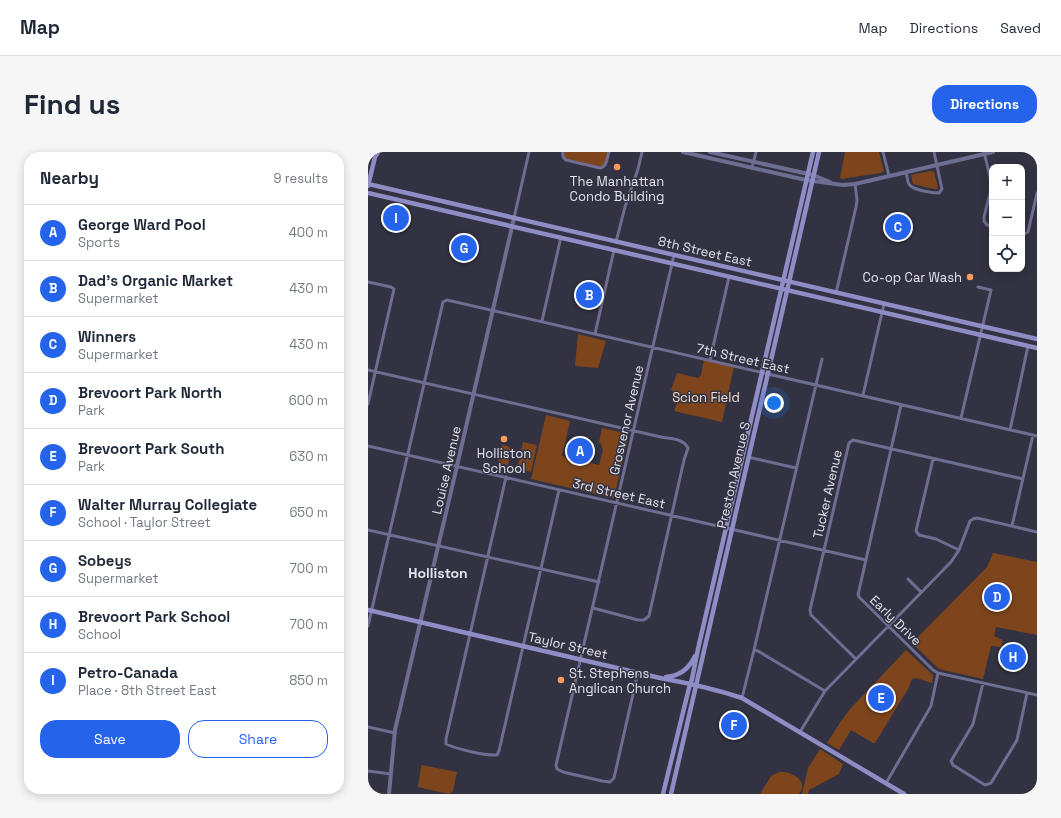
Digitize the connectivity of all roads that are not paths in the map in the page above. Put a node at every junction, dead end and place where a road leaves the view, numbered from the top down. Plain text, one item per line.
1 (378, 152) edge
2 (529, 152) edge
3 (563, 152) edge
4 (609, 152) edge
5 (642, 152) edge
6 (683, 152) edge
7 (710, 152) edge
8 (756, 152) edge
9 (812, 152) edge
10 (819, 152) edge
11 (883, 152) edge
12 (934, 152) edge
13 (993, 152) edge
14 (1034, 152) edge
15 (984, 153) edge
16 (754, 162) junction
17 (1037, 164) edge
18 (373, 165) junction
19 (936, 165) junction
20 (752, 168) junction
21 (368, 171) edge
22 (906, 172) junction
23 (807, 174) junction
24 (813, 175) junction
25 (889, 176) junction
26 (806, 180) junction
27 (812, 181) junction
28 (836, 184) junction
29 (855, 184) junction
30 (368, 185) edge
31 (368, 193) edge
32 (1037, 193) edge
33 (454, 212) junction
34 (485, 212) junction
35 (514, 218) junction
36 (989, 225) edge
37 (512, 226) junction
38 (1025, 234) edge
39 (561, 237) junction
40 (616, 242) junction
41 (640, 248) junction
42 (614, 250) junction
43 (674, 255) junction
44 (672, 263) junction
45 (729, 276) junction
46 (782, 280) junction
47 (368, 282) edge
48 (788, 282) junction
49 (978, 287) dead end
50 (781, 288) junction
51 (787, 289) junction
52 (836, 293) junction
53 (884, 304) junction
54 (493, 310) junction
55 (883, 311) junction
56 (542, 321) junction
57 (982, 327) junction
58 (595, 334) junction
59 (981, 334) junction
60 (1037, 339) edge
61 (1028, 346) junction
62 (652, 347) junction
63 (1037, 348) edge
64 (822, 359) dead end
65 (710, 360) junction
66 (368, 370) edge
67 (376, 372) junction
68 (762, 372) junction
69 (768, 374) junction
70 (425, 383) junction
71 (816, 385) junction
72 (474, 394) junction
73 (863, 395) junction
74 (368, 404) edge
75 (901, 405) junction
76 (961, 418) junction
77 (1010, 430) junction
78 (633, 431) junction
79 (1035, 435) edge
80 (368, 446) edge
81 (891, 449) junction
82 (408, 455) junction
83 (748, 457) junction
84 (933, 459) junction
85 (457, 466) junction
86 (796, 468) junction
87 (506, 477) junction
88 (1023, 479) junction
89 (559, 490) junction
90 (617, 503) junction
91 (672, 515) junction
92 (1012, 526) junction
93 (726, 528) junction
94 (368, 530) edge
95 (732, 530) junction
96 (1037, 532) edge
97 (389, 534) junction
98 (779, 540) junction
99 (439, 546) junction
100 (959, 550) junction
101 (824, 551) junction
102 (488, 557) junction
103 (866, 560) junction
104 (541, 569) junction
105 (908, 579) dead end
106 (599, 582) junction
107 (921, 592) junction
108 (593, 608) junction
109 (370, 610) edge
110 (421, 622) junction
111 (368, 626) edge
112 (888, 626) junction
113 (470, 634) junction
114 (523, 646) junction
115 (698, 649) junction
116 (754, 650) junction
117 (581, 659) junction
118 (856, 659) junction
119 (638, 672) junction
120 (938, 673) junction
121 (660, 678) junction
122 (983, 683) junction
123 (691, 684) junction
124 (696, 685) junction
125 (825, 691) junction
126 (1027, 693) junction
127 (1037, 695) edge
128 (742, 698) junction
129 (368, 727) edge
130 (800, 732) junction
131 (394, 733) junction
132 (368, 771) edge
133 (391, 774) junction
134 (886, 783) junction
135 (389, 794) edge
136 (663, 794) edge
137 (671, 794) edge
138 (904, 794) edge

1 - 18 main road
2 - 35 street, Louise Avenue
3 - 4 street
5 - 40 street
6 - 20 street
7 - 16 street
8 - 16 street
9 - 23 main road, Preston Avenue S
10 - 24 main road, Preston Avenue S
11 - 25 street
12 - 19 street
13 - 15 street
14 - 17 street
15 - 19 street
15 - 36 street
16 - 20 street
16 - 23 street
18 - 21 main road
18 - 30 main road
19 - 22 street
19 - 22 street
20 - 26 street
22 - 25 street
23 - 24 street
23 - 26 main road, Preston Avenue S
24 - 27 main road, Preston Avenue S
24 - 28 street
25 - 29 street
26 - 27 street
26 - 46 main road, Preston Avenue S
27 - 28 street
27 - 48 main road, Preston Avenue S
28 - 29 street
29 - 52 street
30 - 34 main road, 8th Street East
31 - 33 main road, 8th Street East
32 - 38 street
33 - 34 main road
33 - 37 main road, 8th Street East
34 - 35 main road, 8th Street East
35 - 37 street, Louise Avenue
35 - 40 main road, 8th Street East
37 - 39 main road, 8th Street East
37 - 54 street, Louise Avenue
39 - 42 main road, 8th Street East
39 - 56 street
40 - 41 main road, 8th Street East
41 - 42 main road
41 - 43 main road, 8th Street East
42 - 44 main road, 8th Street East
42 - 58 street
43 - 44 street, Grosvenor Avenue
43 - 46 main road, 8th Street East
44 - 45 main road, 8th Street East
44 - 62 street, Grosvenor Avenue
45 - 50 main road, 8th Street East
45 - 65 street
46 - 48 main road, 8th Street East
46 - 50 main road, Preston Avenue S
47 - 67 street
48 - 51 main road, Preston Avenue S
48 - 52 main road, 8th Street East
49 - 57 street
50 - 51 main road, 8th Street East
50 - 68 main road, Preston Avenue S
51 - 55 main road, 8th Street East
51 - 69 main road, Preston Avenue S
52 - 53 main road, 8th Street East
53 - 55 street
53 - 57 main road, 8th Street East
54 - 56 street, 7th Street East
54 - 70 street, 7th Street East
54 - 72 street, Louise Avenue
55 - 59 main road, 8th Street East
55 - 73 street
56 - 58 street, 7th Street East
57 - 59 street
57 - 60 main road, 8th Street East
58 - 62 street, 7th Street East
59 - 61 main road, 8th Street East
59 - 76 street
61 - 63 main road, 8th Street East
61 - 77 street
62 - 65 street, 7th Street East
62 - 78 street, Grosvenor Avenue
64 - 71 street
65 - 68 street, 7th Street East
66 - 67 street
67 - 70 street
67 - 74 street
68 - 69 street, 7th Street East
68 - 93 main road, Preston Avenue S
69 - 71 street, 7th Street East
69 - 83 main road, Preston Avenue S
70 - 72 street
70 - 82 street
71 - 73 street, 7th Street East
71 - 86 street
72 - 78 street
72 - 85 street, Louise Avenue
73 - 75 street, 7th Street East
75 - 76 street, 7th Street East
75 - 81 street, Early Drive
76 - 77 street, 7th Street East
77 - 79 street, 7th Street East
78 - 90 street, Grosvenor Avenue
78 - 91 street
79 - 88 street
80 - 82 street, 3rd Street East
81 - 84 street, Tucker Avenue
81 - 101 street, Tucker Avenue
81 - 103 street, Early Drive
82 - 85 street, 3rd Street East
82 - 97 street
83 - 86 street
83 - 95 main road, Preston Avenue S
84 - 88 street, Tucker Avenue
84 - 100 street
85 - 87 street, 3rd Street East
85 - 99 street, Louise Avenue
86 - 98 street
87 - 89 street, 3rd Street East
87 - 102 street
88 - 92 street
89 - 90 street, 3rd Street East
89 - 104 street
90 - 91 street, 3rd Street East
90 - 106 street, Grosvenor Avenue
91 - 93 street, 3rd Street East
91 - 108 street
92 - 96 street
92 - 100 street
93 - 95 street, 3rd Street East
93 - 115 main road, Preston Avenue S
94 - 97 street
95 - 98 street, 3rd Street East
95 - 124 main road, Preston Avenue S
97 - 99 street
97 - 109 street
98 - 101 street, 3rd Street East
98 - 116 street
99 - 102 street
99 - 110 street, Louise Avenue
100 - 107 street
101 - 103 street, 3rd Street East
101 - 118 street, Tucker Avenue
102 - 104 street
102 - 113 street
103 - 112 street, Early Drive
104 - 106 street
104 - 114 street
105 - 107 street
106 - 108 street, Grosvenor Avenue
107 - 112 street
108 - 117 street, Grosvenor Avenue
109 - 110 main road, Taylor Street
109 - 111 street
110 - 113 main road, Taylor Street
110 - 131 street, Louise Avenue
112 - 118 street
112 - 120 street, Early Drive
113 - 114 main road, Taylor Street
113 - 114 street
114 - 117 main road, Taylor Street
115 - 121 main road
115 - 123 main road, Preston Avenue S
116 - 125 street
116 - 128 street
117 - 119 main road, Taylor Street
117 - 119 street, Grosvenor Avenue
118 - 125 street
119 - 121 main road, Taylor Street
120 - 122 street, Early Drive
120 - 134 street
121 - 123 main road, Taylor Street
122 - 126 street, Early Drive
122 - 126 street
123 - 124 main road, Taylor Street
123 - 136 main road, Preston Avenue S
124 - 128 main road, Taylor Street
124 - 137 main road, Preston Avenue S
125 - 130 street
126 - 127 street, Early Drive
128 - 130 main road, Taylor Street
129 - 131 street
130 - 134 main road, Taylor Street
131 - 133 street, Louise Avenue
132 - 133 street
133 - 135 street, Louise Avenue
134 - 138 main road, Taylor Street

